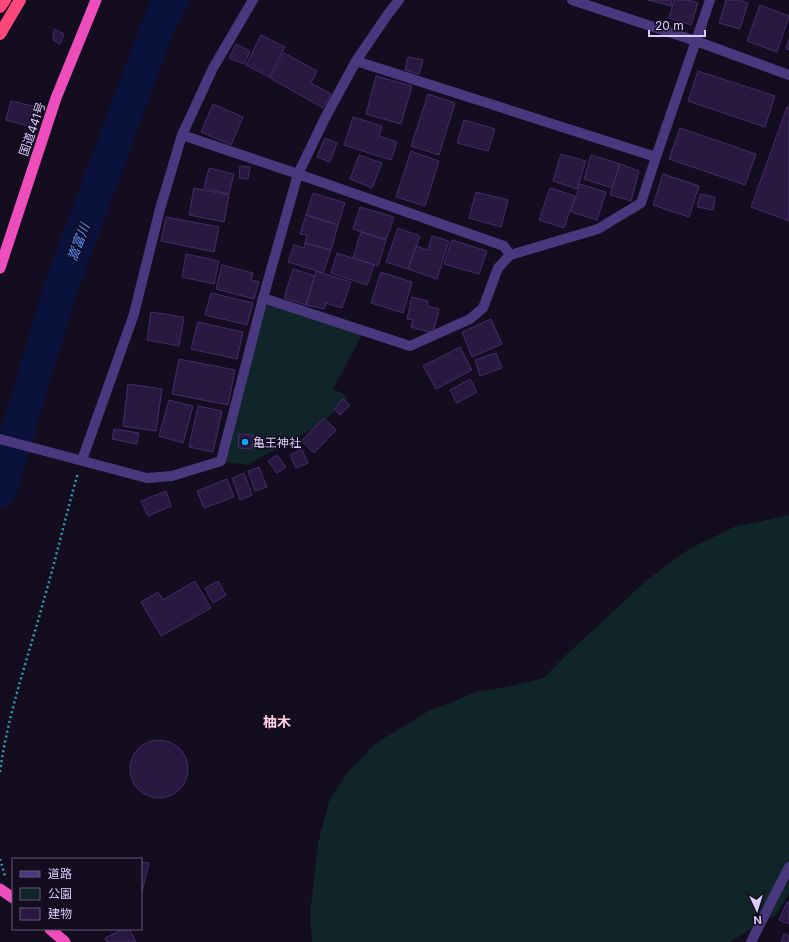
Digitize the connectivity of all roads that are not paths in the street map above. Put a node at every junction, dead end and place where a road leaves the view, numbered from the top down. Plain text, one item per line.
1 (5, 0) edge
2 (20, 0) edge
3 (96, 0) edge
4 (253, 0) edge
5 (399, 0) edge
6 (572, 0) edge
7 (710, 0) edge
8 (0, 7) edge
9 (0, 34) edge
10 (696, 41) junction
11 (356, 61) junction
12 (789, 75) edge
13 (182, 136) junction
14 (656, 158) junction
15 (298, 174) junction
16 (510, 255) junction
17 (0, 268) edge
18 (263, 298) junction
19 (0, 439) edge
20 (82, 460) junction
21 (789, 867) edge
22 (0, 890) edge
23 (12, 897) edge
24 (51, 930) edge
25 (65, 942) edge
26 (751, 942) edge

1 - 8 highway
2 - 9 highway
3 - 17 highway, 国道441号
4 - 13 street
5 - 11 street
6 - 10 street
7 - 10 street
10 - 12 street
10 - 14 street
11 - 14 street
11 - 15 street
13 - 15 street
13 - 20 street
14 - 16 street
15 - 16 street
15 - 18 street
16 - 18 street
18 - 20 street
19 - 20 street
21 - 26 street
22 - 23 highway
24 - 25 highway

